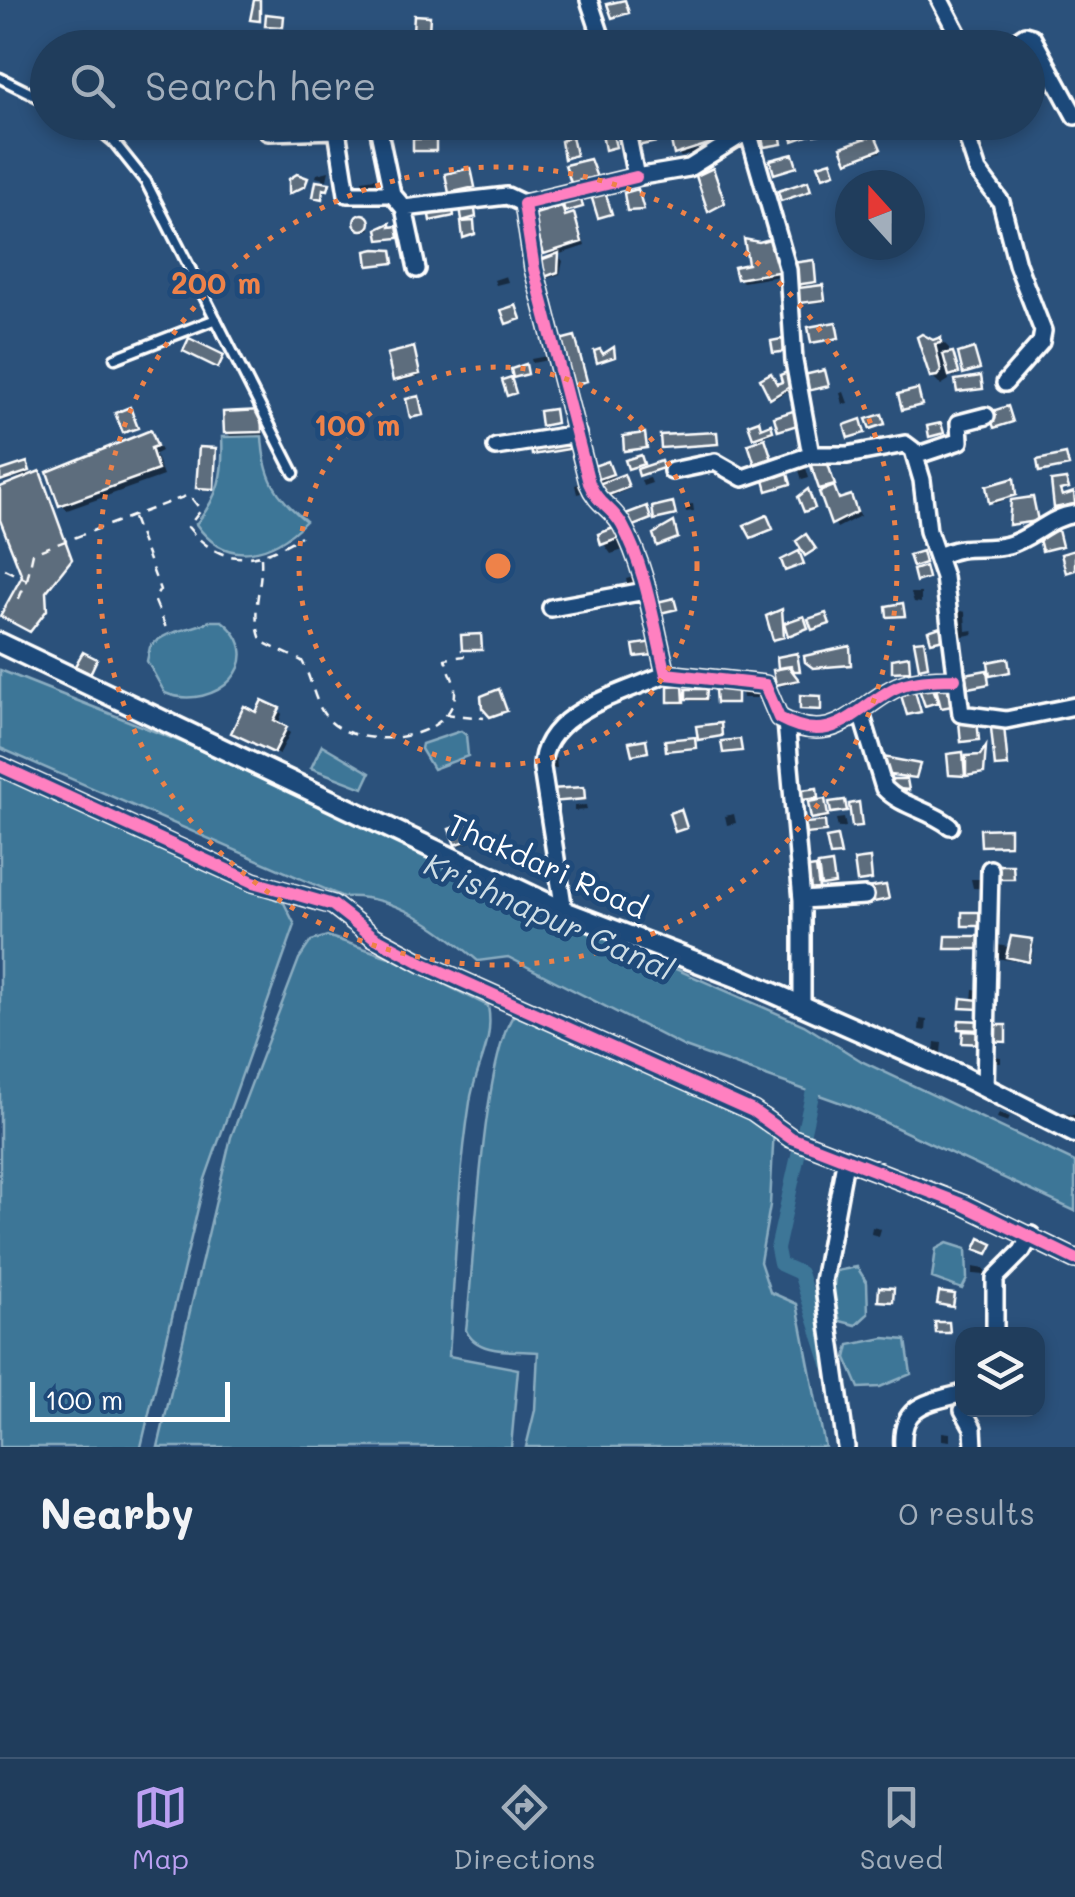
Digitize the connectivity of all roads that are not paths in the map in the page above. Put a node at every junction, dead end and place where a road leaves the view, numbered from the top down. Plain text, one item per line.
1 (589, 0) edge
2 (940, 0) edge
3 (600, 30) edge
4 (956, 30) edge
5 (1045, 62) edge
6 (0, 78) edge
7 (30, 93) edge
8 (1075, 116) edge
9 (112, 140) edge
10 (339, 140) edge
11 (380, 140) edge
12 (629, 140) edge
13 (732, 140) edge
14 (751, 140) edge
15 (968, 140) edge
16 (636, 176) junction
17 (392, 194) junction
18 (524, 204) junction
19 (404, 208) junction
20 (417, 268) dead end
21 (216, 320) junction
22 (114, 358) dead end
23 (1004, 383) dead end
24 (986, 416) dead end
25 (577, 434) junction
26 (496, 447) dead end
27 (811, 455) junction
28 (914, 456) junction
29 (672, 471) dead end
30 (294, 473) dead end
31 (1075, 514) edge
32 (936, 558) junction
33 (645, 591) junction
34 (551, 608) dead end
35 (0, 643) edge
36 (666, 674) junction
37 (955, 678) junction
38 (1075, 706) edge
39 (861, 713) junction
40 (786, 722) junction
41 (0, 766) edge
42 (950, 826) dead end
43 (990, 869) dead end
44 (865, 896) dead end
45 (802, 900) junction
46 (564, 910) junction
47 (802, 1006) junction
48 (986, 1088) junction
49 (1075, 1132) edge
50 (845, 1162) junction
51 (1031, 1234) junction
52 (1075, 1259) edge
53 (995, 1327) edge
54 (955, 1402) edge
55 (969, 1417) edge
56 (846, 1447) edge
57 (903, 1447) edge
58 (974, 1447) edge

1 - 3 street
2 - 4 street
5 - 8 street
6 - 7 lane
9 - 21 lane
10 - 17 street
11 - 17 street
12 - 16 street
13 - 16 street
14 - 27 street
15 - 23 street
16 - 18 street
17 - 19 street
18 - 19 street
18 - 25 street
19 - 20 street
21 - 22 lane
21 - 30 lane
24 - 28 street
25 - 26 street
25 - 33 street
27 - 28 street
27 - 29 street
28 - 32 street
31 - 32 street
32 - 37 street
33 - 34 street
33 - 36 street
35 - 46 street, Thakdari Road
36 - 40 street
36 - 46 street
37 - 38 street
37 - 39 street
39 - 40 street
39 - 42 street
40 - 45 street
41 - 50 street
43 - 48 street
44 - 45 street
45 - 47 street
46 - 47 street, Thakdari Road
47 - 48 street, Thakdari Road
48 - 49 street, Thakdari Road
50 - 51 street
50 - 56 street
51 - 52 street
51 - 53 street
54 - 57 street
55 - 58 street

